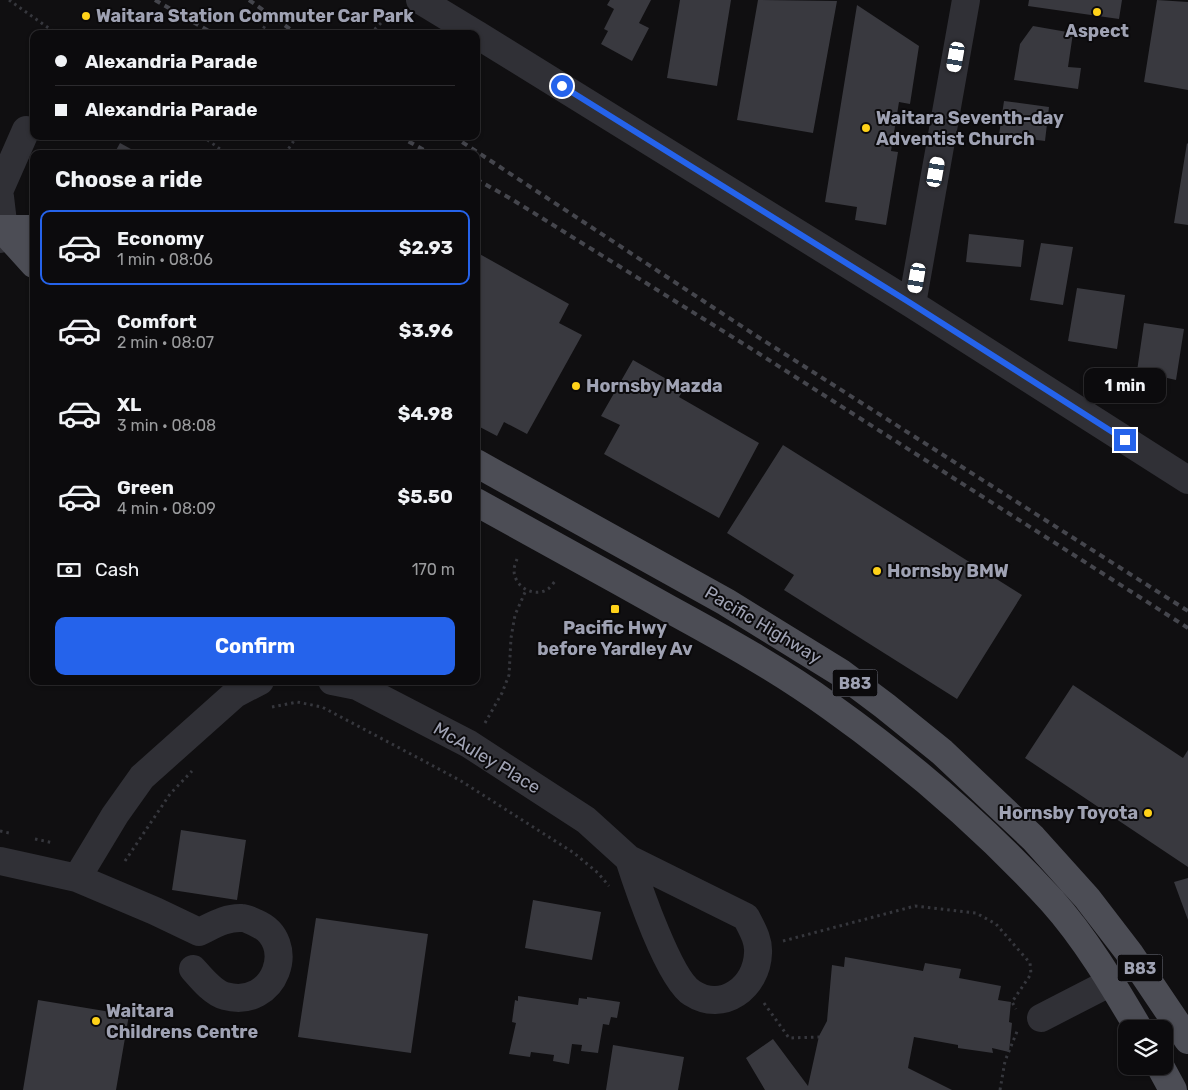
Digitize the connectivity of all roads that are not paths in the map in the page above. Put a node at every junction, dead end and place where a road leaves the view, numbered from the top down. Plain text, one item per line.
1 (420, 0) edge
2 (966, 0) edge
3 (469, 30) edge
4 (480, 36) edge
5 (26, 130) dead end
6 (0, 189) edge
7 (0, 197) edge
8 (30, 229) edge
9 (1, 233) edge
10 (30, 260) edge
11 (912, 304) junction
12 (480, 466) edge
13 (1188, 480) edge
14 (480, 504) edge
15 (252, 685) edge
16 (352, 685) edge
17 (629, 859) junction
18 (0, 861) edge
19 (77, 878) junction
20 (702, 894) junction
21 (657, 932) junction
22 (193, 969) dead end
23 (1111, 982) junction
24 (1026, 1018) road end
25 (1134, 1020) edge
26 (1188, 1040) edge
27 (1165, 1075) edge
28 (1173, 1090) edge

1 - 3 street
2 - 11 street
4 - 11 street
5 - 6 street
7 - 9 street
8 - 9 main road
9 - 10 main road
11 - 13 street
12 - 26 main road, Pacific Highway / B83
14 - 23 main road, Pacific Highway / B83
15 - 19 street
16 - 17 street, McAuley Place
17 - 20 street, McAuley Place
17 - 21 street, McAuley Place
18 - 19 street
19 - 22 street
20 - 21 street
20 - 21 street, McAuley Place
23 - 24 street
23 - 25 main road, Pacific Highway / B83
27 - 28 main road

